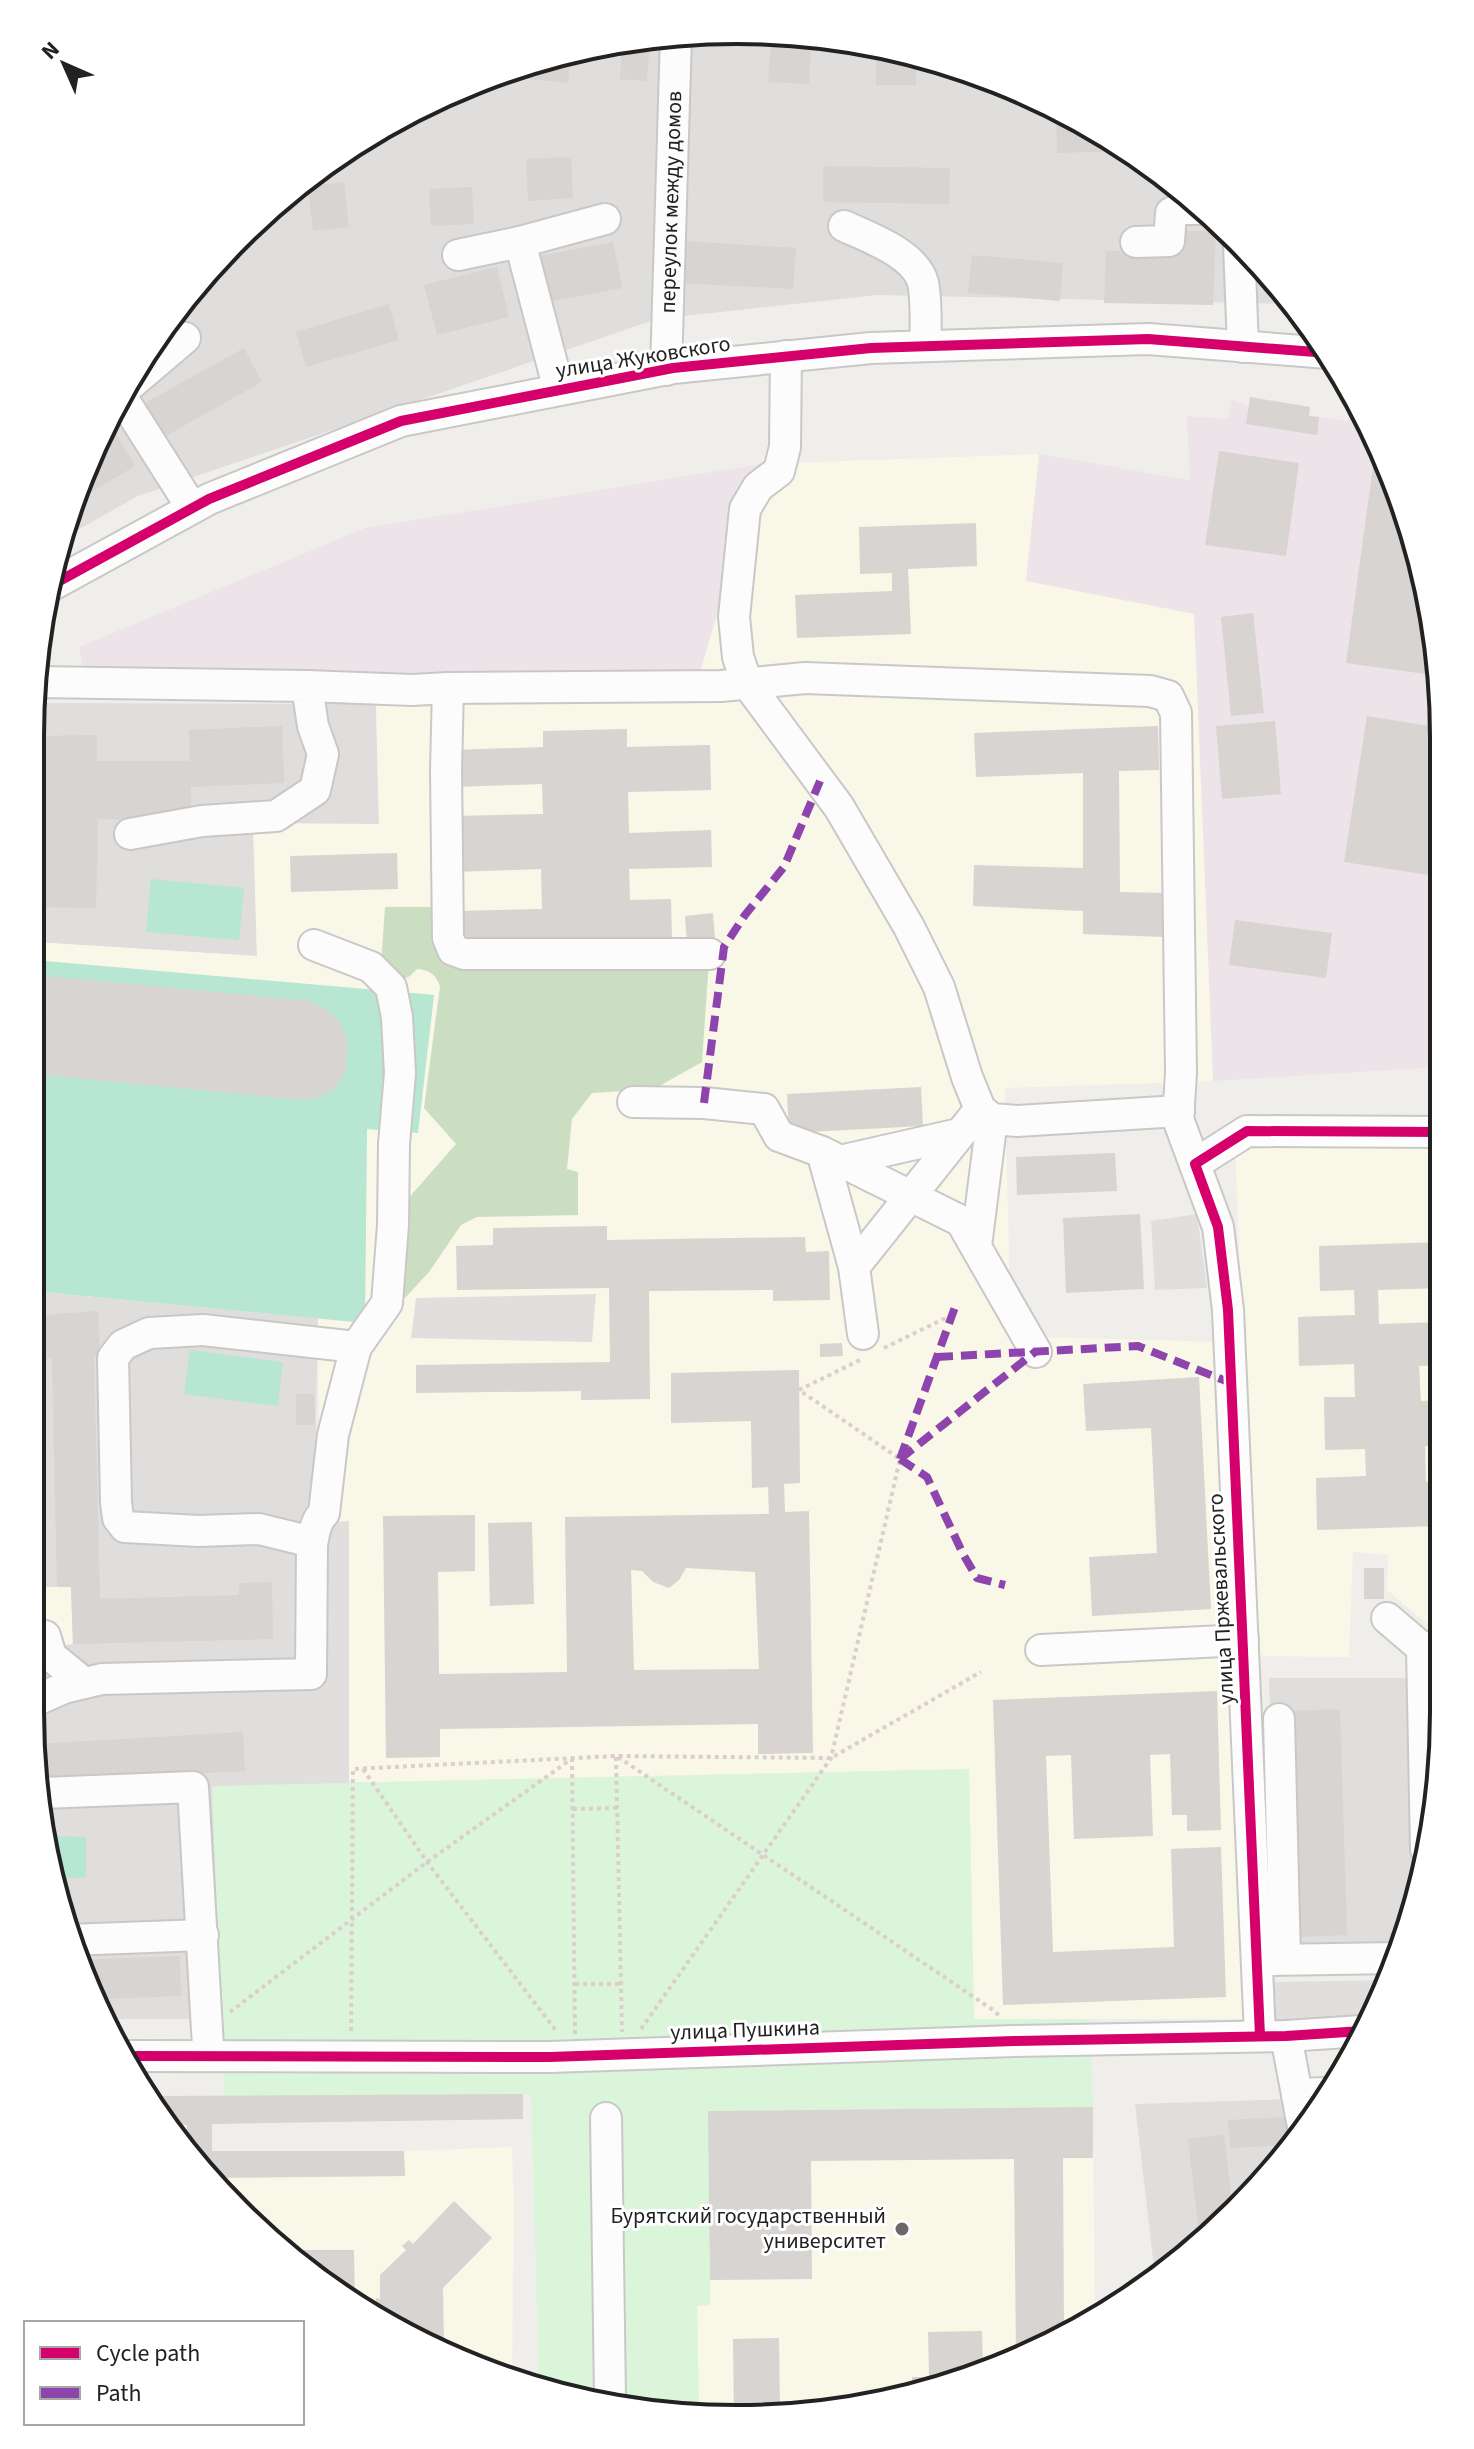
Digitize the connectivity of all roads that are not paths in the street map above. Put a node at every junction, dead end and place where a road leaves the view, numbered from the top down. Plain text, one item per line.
1 (676, 47) edge
2 (1186, 209) edge
3 (605, 219) dead end
4 (844, 226) dead end
5 (520, 242) junction
6 (1136, 242) dead end
7 (458, 255) dead end
8 (1240, 260) edge
9 (185, 338) dead end
10 (926, 346) junction
11 (1243, 347) junction
12 (1313, 352) edge
13 (786, 356) junction
14 (152, 366) edge
15 (666, 370) junction
16 (559, 390) junction
17 (128, 407) edge
18 (192, 508) junction
19 (63, 579) edge
20 (46, 682) edge
21 (747, 683) junction
22 (307, 686) junction
23 (448, 688) junction
24 (130, 834) dead end
25 (314, 945) dead end
26 (710, 954) dead end
27 (633, 1102) dead end
28 (1179, 1111) junction
29 (986, 1114) junction
30 (1430, 1132) edge
31 (959, 1134) junction
32 (831, 1157) junction
33 (1195, 1164) junction
34 (911, 1195) junction
35 (976, 1246) junction
36 (854, 1267) junction
37 (863, 1334) dead end
38 (356, 1347) junction
39 (1036, 1352) dead end
40 (312, 1542) junction
41 (1387, 1618) dead end
42 (45, 1636) dead end
43 (1243, 1640) junction
44 (1430, 1647) edge
45 (1041, 1650) dead end
46 (84, 1683) junction
47 (44, 1697) edge
48 (1279, 1719) dead end
49 (1428, 1770) edge
50 (49, 1793) edge
51 (203, 1935) junction
52 (83, 1939) edge
53 (1384, 1958) edge
54 (1272, 1959) junction
55 (1352, 2032) edge
56 (1273, 2036) junction
57 (208, 2047) dead end
58 (136, 2056) edge
59 (1312, 2094) edge
60 (606, 2118) dead end
61 (610, 2393) edge

1 - 15 street, переулок между домов
2 - 6 street
3 - 5 street
4 - 10 street
5 - 7 street
5 - 16 street
8 - 11 street
9 - 14 street
10 - 11 street, улица Жуковского
10 - 13 street, улица Жуковского
11 - 12 street, улица Жуковского
13 - 15 street, улица Жуковского
13 - 21 street
15 - 16 street, улица Жуковского
16 - 18 street, улица Жуковского
17 - 18 street
18 - 19 street, улица Жуковского
20 - 22 street
21 - 23 street
21 - 28 street, улица Пржевальского
21 - 29 street
22 - 23 street
22 - 24 street
23 - 26 street
25 - 38 street
27 - 32 street
28 - 29 street
28 - 33 street, улица Пржевальского
29 - 31 street
29 - 35 street
30 - 33 street
31 - 32 street
31 - 34 street
32 - 34 street
32 - 36 street
33 - 43 street, улица Пржевальского
34 - 35 street
34 - 36 street
35 - 39 street
36 - 37 street
38 - 40 street
38 - 40 street
40 - 46 street
41 - 44 street
42 - 46 street
43 - 45 street
43 - 54 street, улица Пржевальского
44 - 49 street
46 - 47 street
48 - 54 street
50 - 51 street
51 - 52 street
51 - 57 street
53 - 54 street
54 - 56 street, улица Пржевальского
55 - 56 street, улица Пушкина
56 - 58 street, улица Пушкина
56 - 59 street, улица Пржевальского
60 - 61 street

